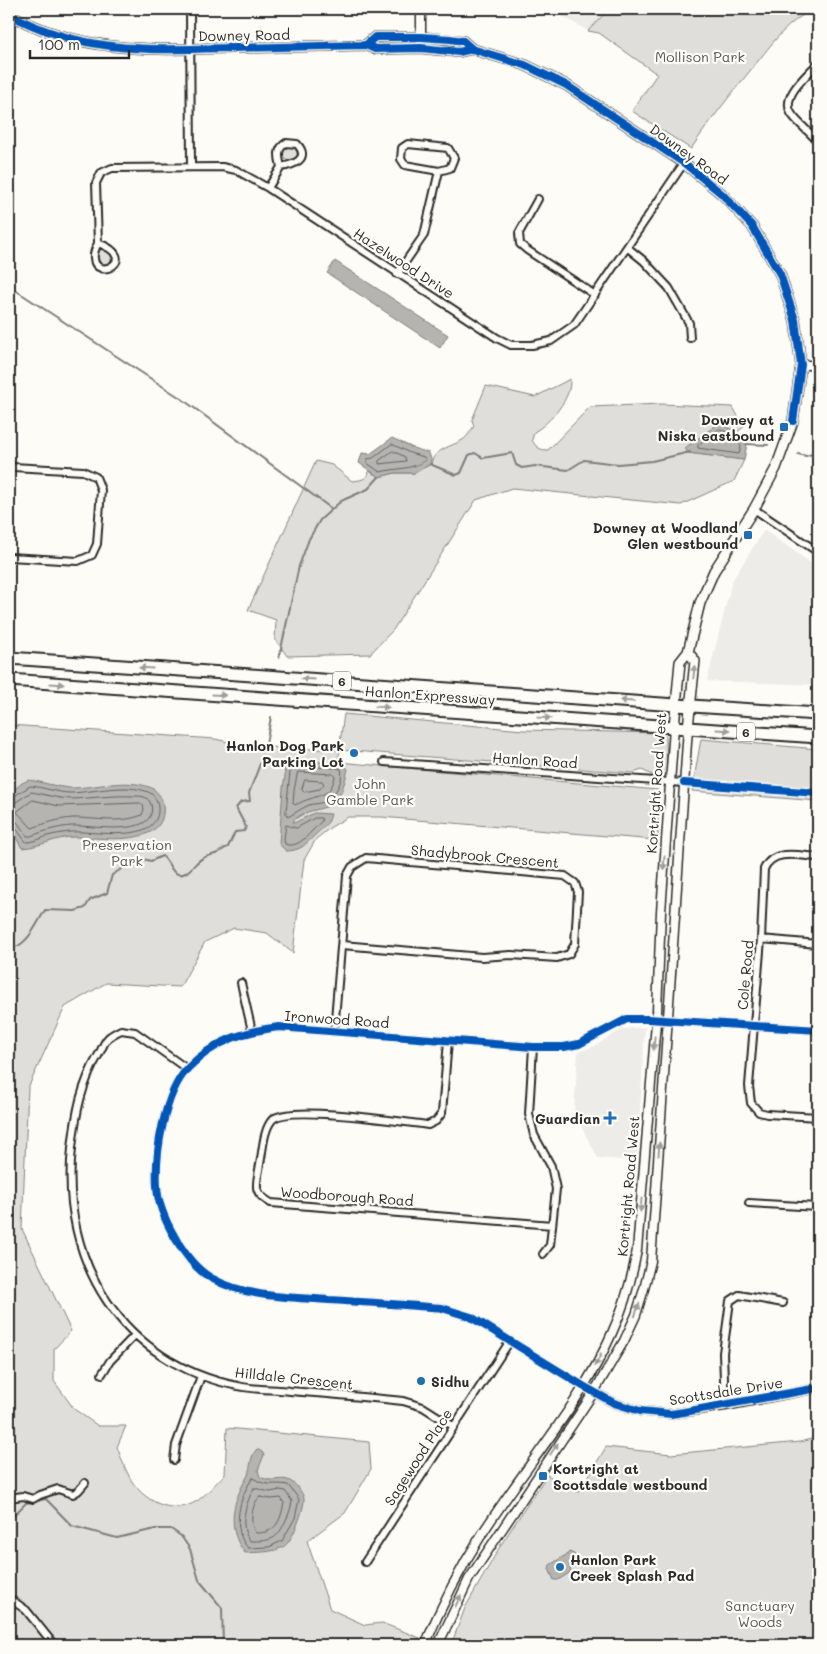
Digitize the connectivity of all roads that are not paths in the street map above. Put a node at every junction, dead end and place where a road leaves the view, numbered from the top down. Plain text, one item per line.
1 (190, 9) edge
2 (421, 9) edge
3 (9, 14) edge
4 (422, 37) junction
5 (366, 45) junction
6 (421, 48) junction
7 (190, 49) junction
8 (472, 49) junction
9 (818, 63) edge
10 (818, 142) edge
11 (684, 162) junction
12 (191, 167) junction
13 (282, 167) dead end
14 (439, 172) junction
15 (268, 188) junction
16 (538, 200) dead end
17 (98, 242) dead end
18 (628, 248) junction
19 (397, 274) junction
20 (595, 295) junction
21 (690, 338) dead end
22 (818, 365) edge
23 (801, 366) junction
24 (9, 464) edge
25 (754, 509) junction
26 (818, 552) edge
27 (9, 556) edge
28 (688, 652) junction
29 (9, 658) edge
30 (9, 680) edge
31 (676, 704) junction
32 (689, 705) junction
33 (818, 714) edge
34 (674, 727) junction
35 (688, 728) junction
36 (818, 737) edge
37 (384, 762) dead end
38 (670, 782) junction
39 (684, 783) junction
40 (818, 857) edge
41 (760, 939) junction
42 (818, 944) edge
43 (342, 945) junction
44 (241, 983) dead end
45 (656, 1019) junction
46 (668, 1020) junction
47 (753, 1026) junction
48 (818, 1030) edge
49 (252, 1031) junction
50 (334, 1031) junction
51 (448, 1041) junction
52 (533, 1047) junction
53 (187, 1069) junction
54 (818, 1117) edge
55 (749, 1203) dead end
56 (818, 1207) edge
57 (552, 1225) junction
58 (543, 1254) dead end
59 (783, 1303) dead end
60 (135, 1335) junction
61 (510, 1341) junction
62 (102, 1374) dead end
63 (200, 1376) junction
64 (583, 1386) junction
65 (818, 1388) edge
66 (594, 1392) junction
67 (725, 1406) junction
68 (453, 1426) junction
69 (174, 1460) dead end
70 (85, 1483) dead end
71 (9, 1498) edge
72 (365, 1562) dead end
73 (9, 1598) edge
74 (50, 1641) dead end
75 (425, 1645) edge
76 (438, 1645) edge

1 - 7 street
2 - 4 street
3 - 7 main road, Downey Road
4 - 5 main road, Downey Road
4 - 6 street
4 - 8 main road, Downey Road
5 - 6 main road, Downey Road
5 - 7 main road, Downey Road
6 - 8 main road, Downey Road
7 - 12 street
8 - 11 main road, Downey Road
9 - 10 street
11 - 18 street, Hazelwood Drive
11 - 23 main road, Downey Road
12 - 15 street, Hazelwood Drive
12 - 17 street, Hazelwood Drive
13 - 15 street
14 - 14 street
14 - 19 street
15 - 19 street, Hazelwood Drive
16 - 20 street
18 - 20 street, Hazelwood Drive
18 - 21 street
19 - 20 street, Hazelwood Drive
22 - 23 street
23 - 25 main road, Downey Road
24 - 27 street
25 - 26 street
25 - 28 main road, Downey Road
28 - 31 main road, Downey Road
32 -> 28 main road, Downey Road
31 -> 29 highway, Hanlon Expressway / 6
30 -> 34 highway, Hanlon Expressway / 6
31 - 32 highway, Hanlon Expressway / 6
31 - 34 main road, Kortright Road West
32 - 33 highway, Hanlon Expressway / 6
32 - 35 main road, Downey Road
34 - 35 highway, Hanlon Expressway / 6
34 - 38 street, Kortright Road West
35 -> 36 highway, Hanlon Expressway / 6
35 - 39 street, Kortright Road West
37 - 38 street, Hanlon Road
38 - 39 street, Hanlon Road
38 -> 45 street, Kortright Road West
39 - 46 street, Kortright Road West
40 - 41 street, Cole Road
41 - 42 street
41 - 47 street, Cole Road
43 - 43 street, Shadybrook Crescent
43 - 50 street, Shadybrook Crescent
44 - 49 street
45 - 46 street, Ironwood Road
45 - 52 street, Ironwood Road
45 -> 64 street, Kortright Road West
46 - 47 street, Ironwood Road
66 -> 46 street, Kortright Road West
47 - 48 street, Ironwood Road
47 - 54 street, Cole Road
49 - 50 street, Ironwood Road
49 - 53 street, Ironwood Road
50 - 51 street, Ironwood Road
51 - 52 street, Ironwood Road
51 - 57 street, Woodborough Road
52 - 57 street
53 - 60 street, Hilldale Crescent
53 - 61 street, Ironwood Road
55 - 56 street
57 - 58 street
59 - 67 street
60 - 62 street
60 - 63 street, Hilldale Crescent
61 - 64 street, Ironwood Road
61 - 68 street, Sagewood Place
63 - 68 street, Hilldale Crescent
63 - 69 street
64 - 66 street, Scottsdale Drive
64 - 75 street, Kortright Road West
65 - 67 street, Scottsdale Drive
66 - 67 street, Scottsdale Drive
76 -> 66 street, Kortright Road West
68 - 72 street, Sagewood Place
70 - 71 street
73 - 74 street

